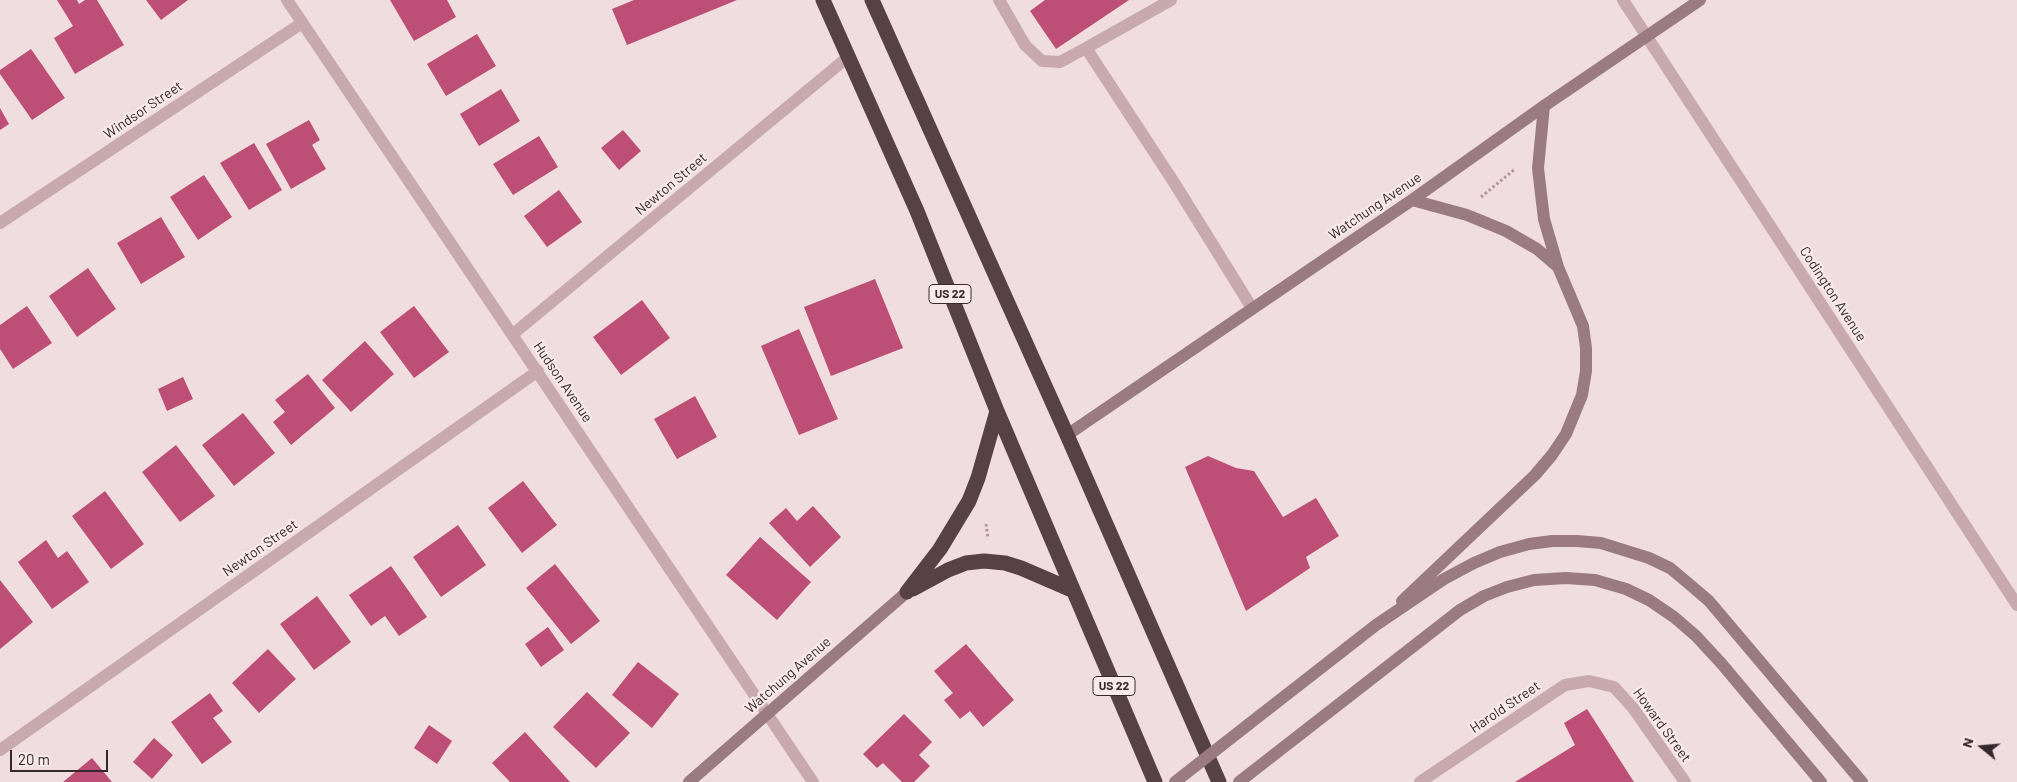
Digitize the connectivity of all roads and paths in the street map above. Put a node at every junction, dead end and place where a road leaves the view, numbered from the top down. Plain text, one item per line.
1 (287, 0) edge
2 (823, 0) edge
3 (872, 0) edge
4 (999, 0) edge
5 (1171, 0) edge
6 (1622, 0) edge
7 (1700, 0) edge
8 (302, 23) junction
9 (1646, 37) junction
10 (1086, 48) junction
11 (848, 58) junction
12 (1544, 106) junction
13 (1519, 166) dead end
14 (1478, 199) dead end
15 (1412, 200) junction
16 (0, 223) edge
17 (1558, 267) junction
18 (1252, 308) junction
19 (513, 334) junction
20 (538, 371) junction
21 (997, 411) junction
22 (1067, 436) junction
23 (986, 524) dead end
24 (989, 542) dead end
25 (1072, 590) junction
26 (907, 592) junction
27 (2017, 604) edge
28 (1376, 624) junction
29 (1614, 686) joint
30 (767, 712) junction
31 (0, 750) edge
32 (689, 782) edge
33 (814, 782) edge
34 (1155, 782) edge
35 (1175, 782) edge
36 (1219, 782) edge
37 (1239, 782) edge
38 (1420, 782) edge
39 (1685, 782) edge
40 (1821, 782) edge
41 (1862, 782) edge

1 - 8 street, Hudson Avenue
2 - 11 highway, US 22
3 - 22 highway
4 - 10 street
5 - 10 street
6 - 9 street, Codington Avenue
7 - 9 main road, Watchung Avenue
8 - 16 street, Windsor Street
8 - 19 street, Hudson Avenue
9 - 12 main road, Watchung Avenue
9 - 27 street, Codington Avenue
10 - 18 street
11 - 19 street, Newton Street
11 - 21 highway, US 22
12 - 15 main road, Watchung Avenue
12 - 17 main road
13 - 14 path
15 - 17 main road
15 - 18 main road, Watchung Avenue
17 - 28 main road
18 - 22 main road, Watchung Avenue
19 - 20 street, Hudson Avenue
20 - 30 street, Hudson Avenue
20 - 31 street, Newton Street
21 - 25 highway, US 22
21 - 26 highway
22 - 36 highway
23 - 24 path
25 - 26 highway
25 - 34 highway, US 22
26 - 30 main road, Watchung Avenue
28 - 35 main road, bridge
28 - 41 main road
29 - 38 street, Harold Street
29 - 39 street, Howard Street
30 - 32 main road, Watchung Avenue
30 - 33 street, Hudson Avenue
37 - 40 main road

